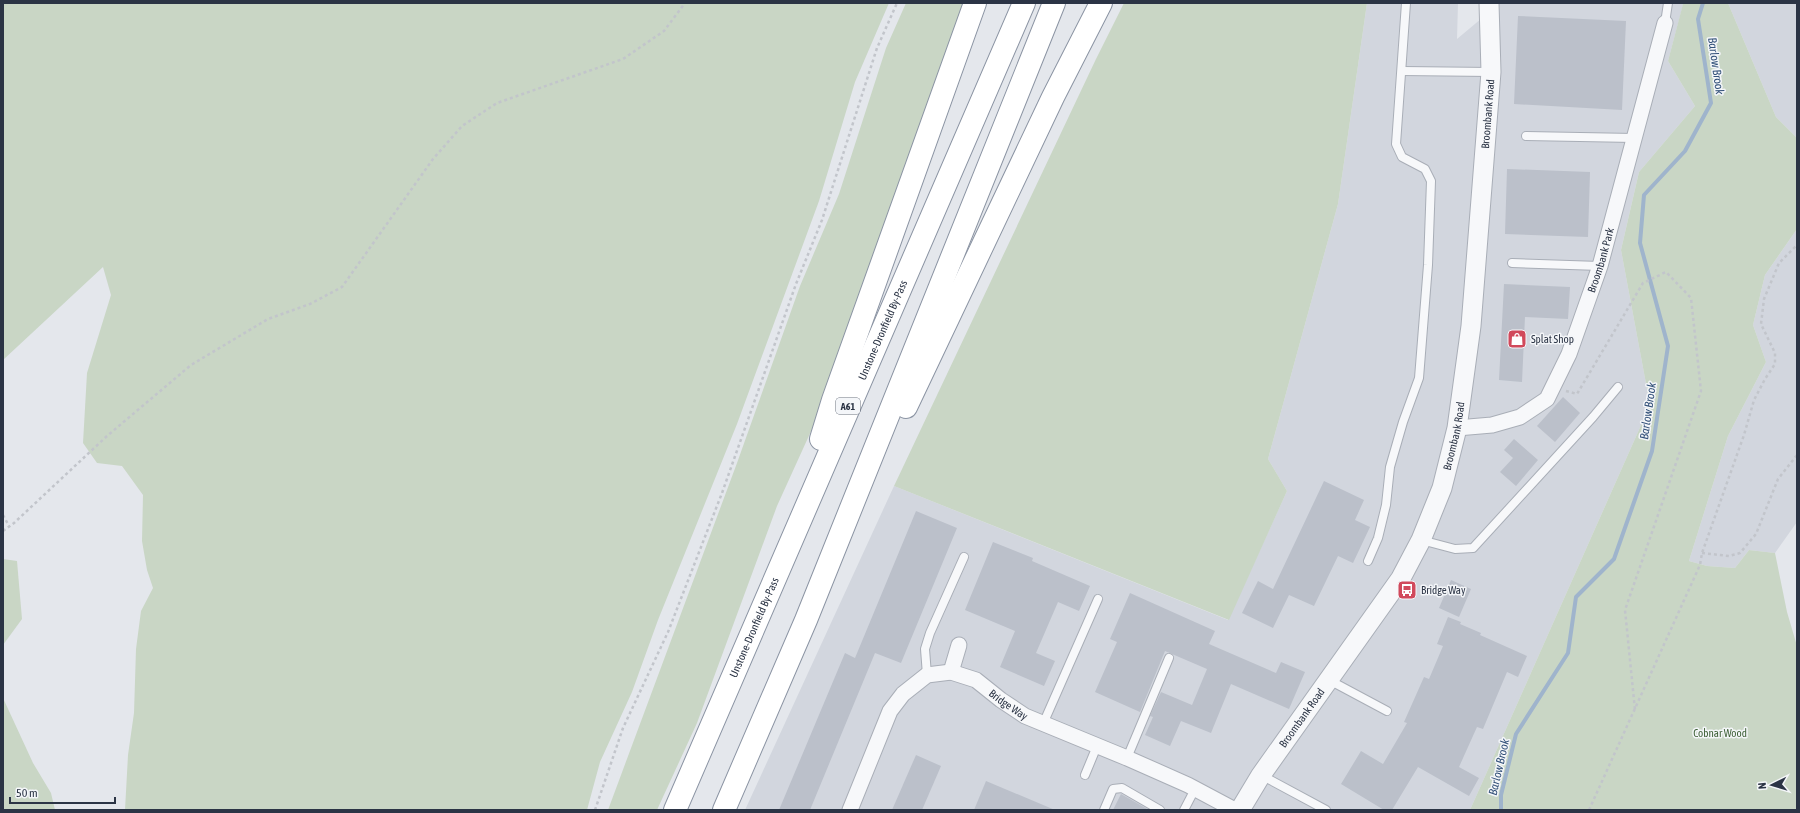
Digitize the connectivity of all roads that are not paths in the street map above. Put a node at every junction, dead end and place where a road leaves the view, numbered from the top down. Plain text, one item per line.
1 (975, 3) edge
2 (1024, 3) edge
3 (1054, 3) edge
4 (1101, 3) edge
5 (1406, 3) edge
6 (1488, 3) edge
7 (1668, 3) edge
8 (1665, 23) joint
9 (1402, 71) junction
10 (1491, 72) junction
11 (1526, 136) dead end
12 (1634, 138) junction
13 (1512, 263) dead end
14 (1600, 266) junction
15 (1618, 387) dead end
16 (1457, 428) junction
17 (1421, 540) junction
18 (786, 550) junction
19 (964, 557) dead end
20 (1368, 562) dead end
21 (1098, 599) dead end
22 (806, 620) junction
23 (959, 645) dead end
24 (1169, 658) dead end
25 (951, 672) junction
26 (927, 676) junction
27 (1328, 680) junction
28 (1387, 711) dead end
29 (1043, 724) junction
30 (1097, 746) junction
31 (1127, 758) junction
32 (1261, 774) junction
33 (1085, 775) dead end
34 (1195, 789) junction
35 (675, 810) edge
36 (724, 810) edge
37 (850, 810) edge
38 (1104, 810) edge
39 (1160, 810) edge
40 (1184, 810) edge
41 (1235, 810) edge
42 (1240, 810) edge
43 (1326, 810) edge

1 - 18 highway, A61
2 - 18 highway, Unstone-Dronfield By-Pass / A61
3 - 22 highway
4 - 22 highway
5 - 9 lane
6 - 10 street, Broombank Road
7 - 8 lane
8 - 12 street, Broombank Park
9 - 10 lane
9 - 20 lane
10 - 16 street, Broombank Road
11 - 12 lane
12 - 14 street, Broombank Park
13 - 14 lane
14 - 16 street, Broombank Park
15 - 17 lane
16 - 17 street, Broombank Road
17 - 27 street, Broombank Road
18 - 35 highway, Unstone-Dronfield By-Pass / A61
19 - 26 lane
21 - 29 lane
22 - 36 highway
23 - 25 street
24 - 31 lane
25 - 26 street, Bridge Way
25 - 29 street, Bridge Way
26 - 37 street, Bridge Way
27 - 28 lane
27 - 32 street, Broombank Road
29 - 30 street, Bridge Way
30 - 31 street, Bridge Way
30 - 33 lane
31 - 34 street, Bridge Way
32 - 42 street, Broombank Road
32 - 43 lane
34 - 40 lane
34 - 41 street, Bridge Way
38 - 39 lane

